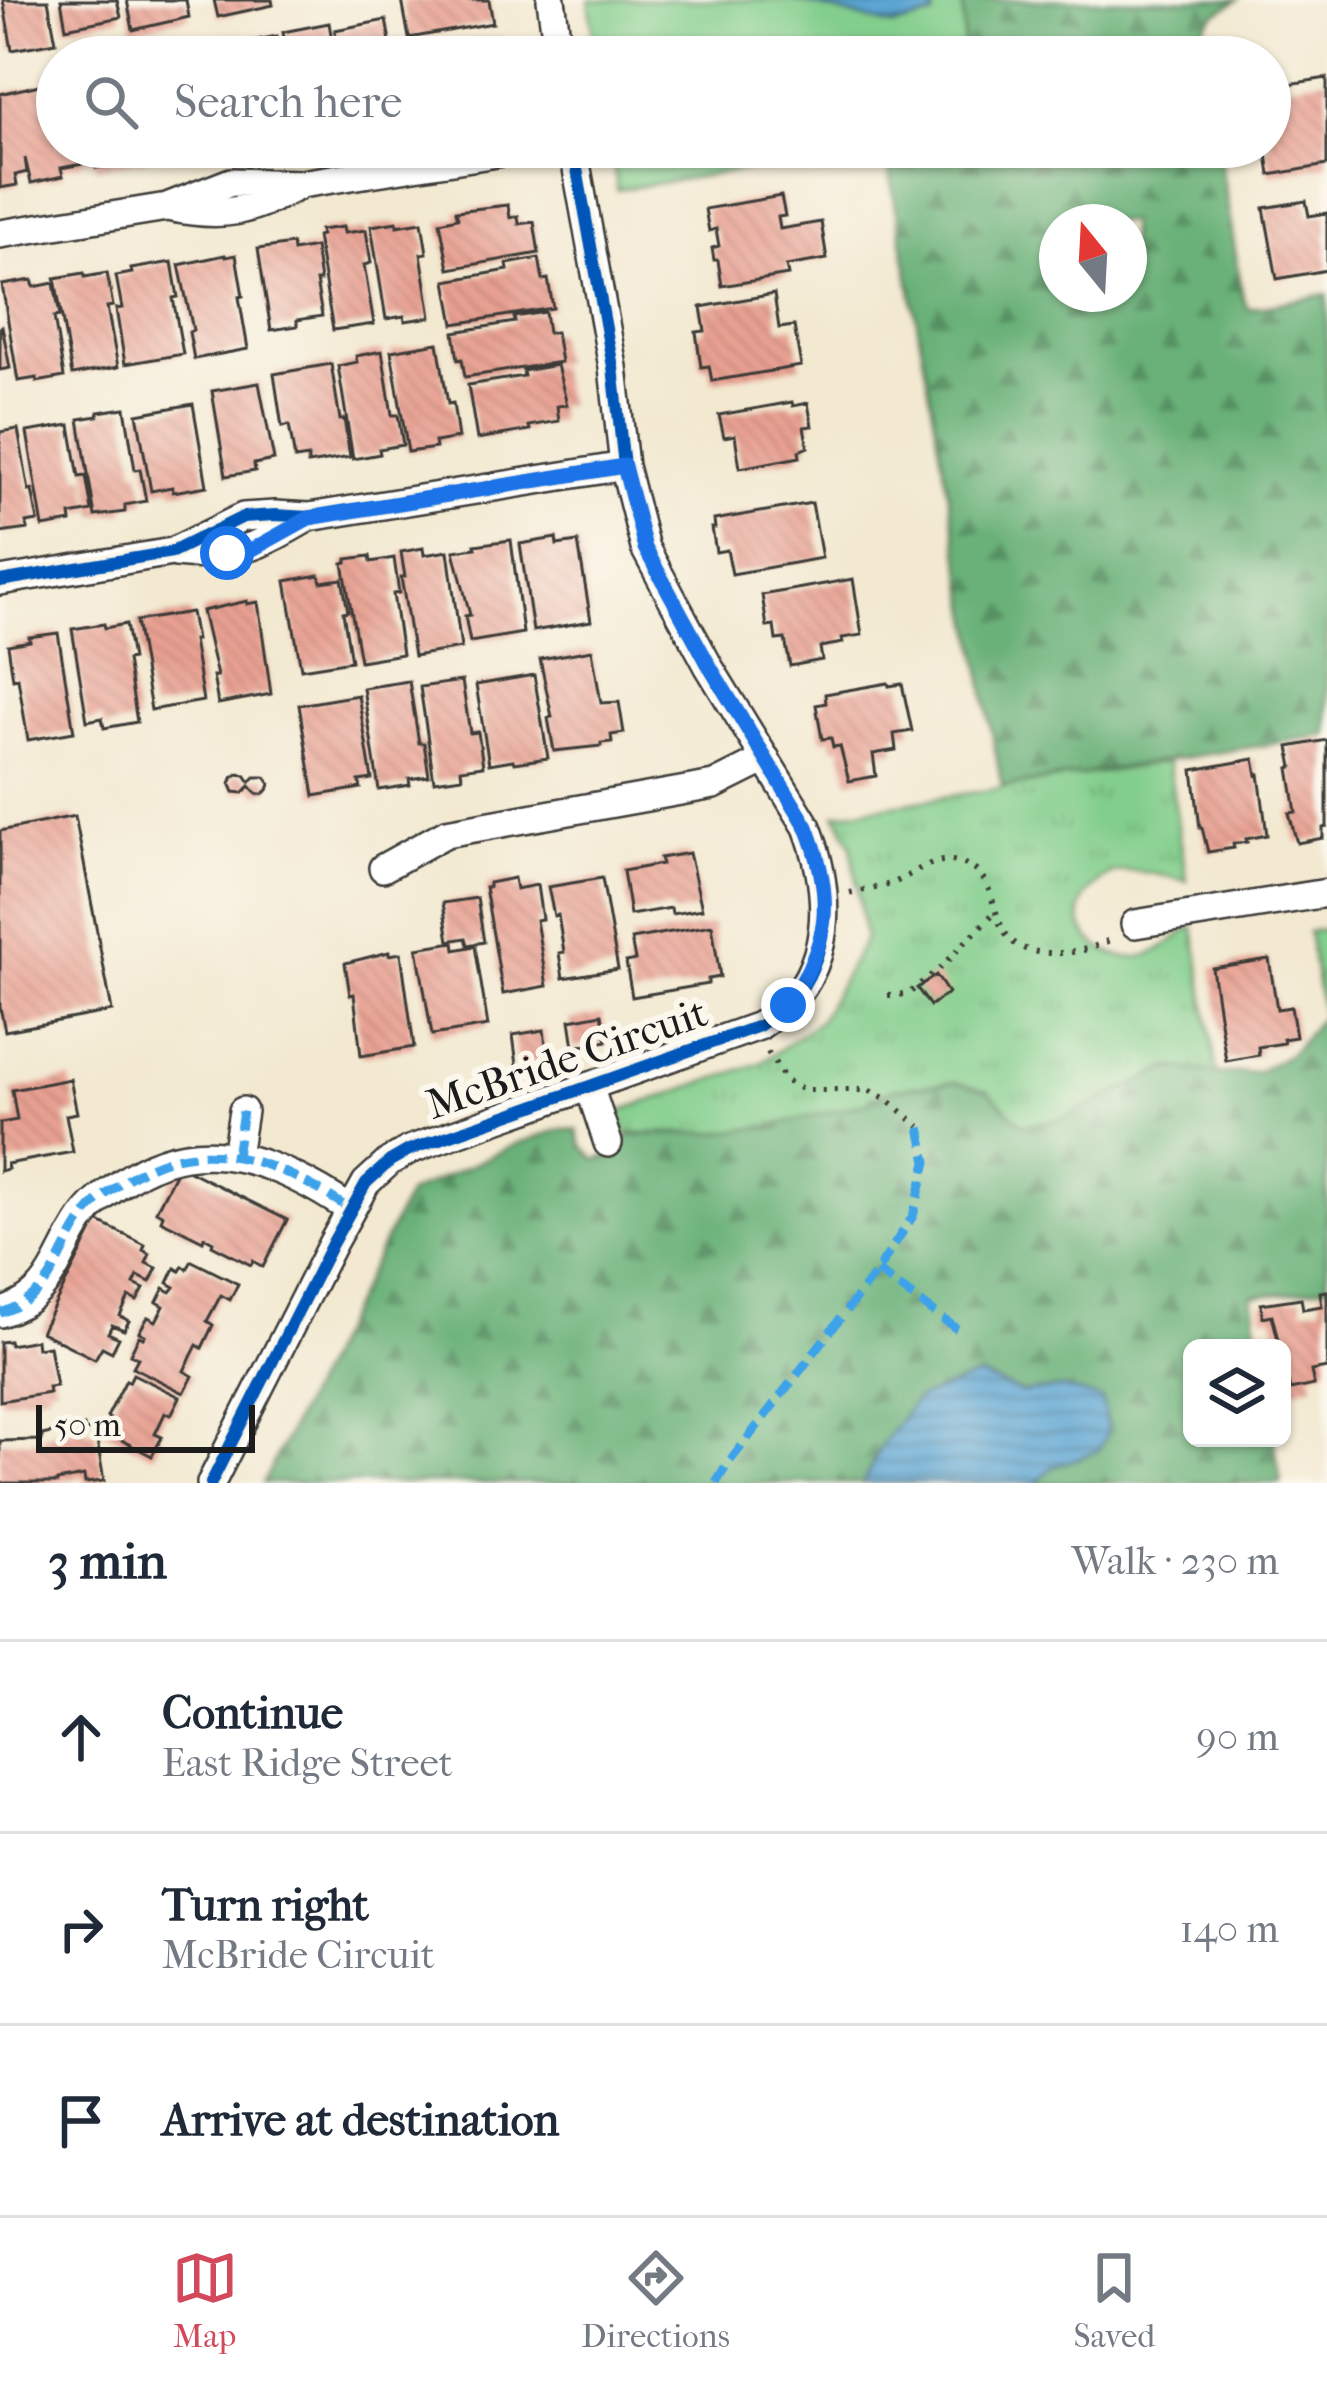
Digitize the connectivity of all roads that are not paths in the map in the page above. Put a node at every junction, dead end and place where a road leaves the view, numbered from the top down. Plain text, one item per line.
1 (550, 0) edge
2 (556, 36) edge
3 (402, 168) edge
4 (577, 168) edge
5 (0, 235) edge
6 (624, 466) junction
7 (0, 581) edge
8 (766, 759) junction
9 (383, 868) dead end
10 (1327, 892) edge
11 (1135, 924) road end
12 (590, 1086) junction
13 (243, 1111) dead end
14 (608, 1143) dead end
15 (236, 1156) junction
16 (352, 1210) junction
17 (0, 1313) edge
18 (211, 1483) edge

1 - 2 street
3 - 5 street
4 - 6 street, McBride Circuit
6 - 7 street
6 - 8 street, McBride Circuit
8 - 9 street
8 - 12 street, McBride Circuit
10 - 11 street
12 - 14 street, McBride Circuit
12 - 16 street, McBride Circuit
13 - 15 street
15 - 16 street
15 - 17 street
16 - 18 street, McBride Circuit

